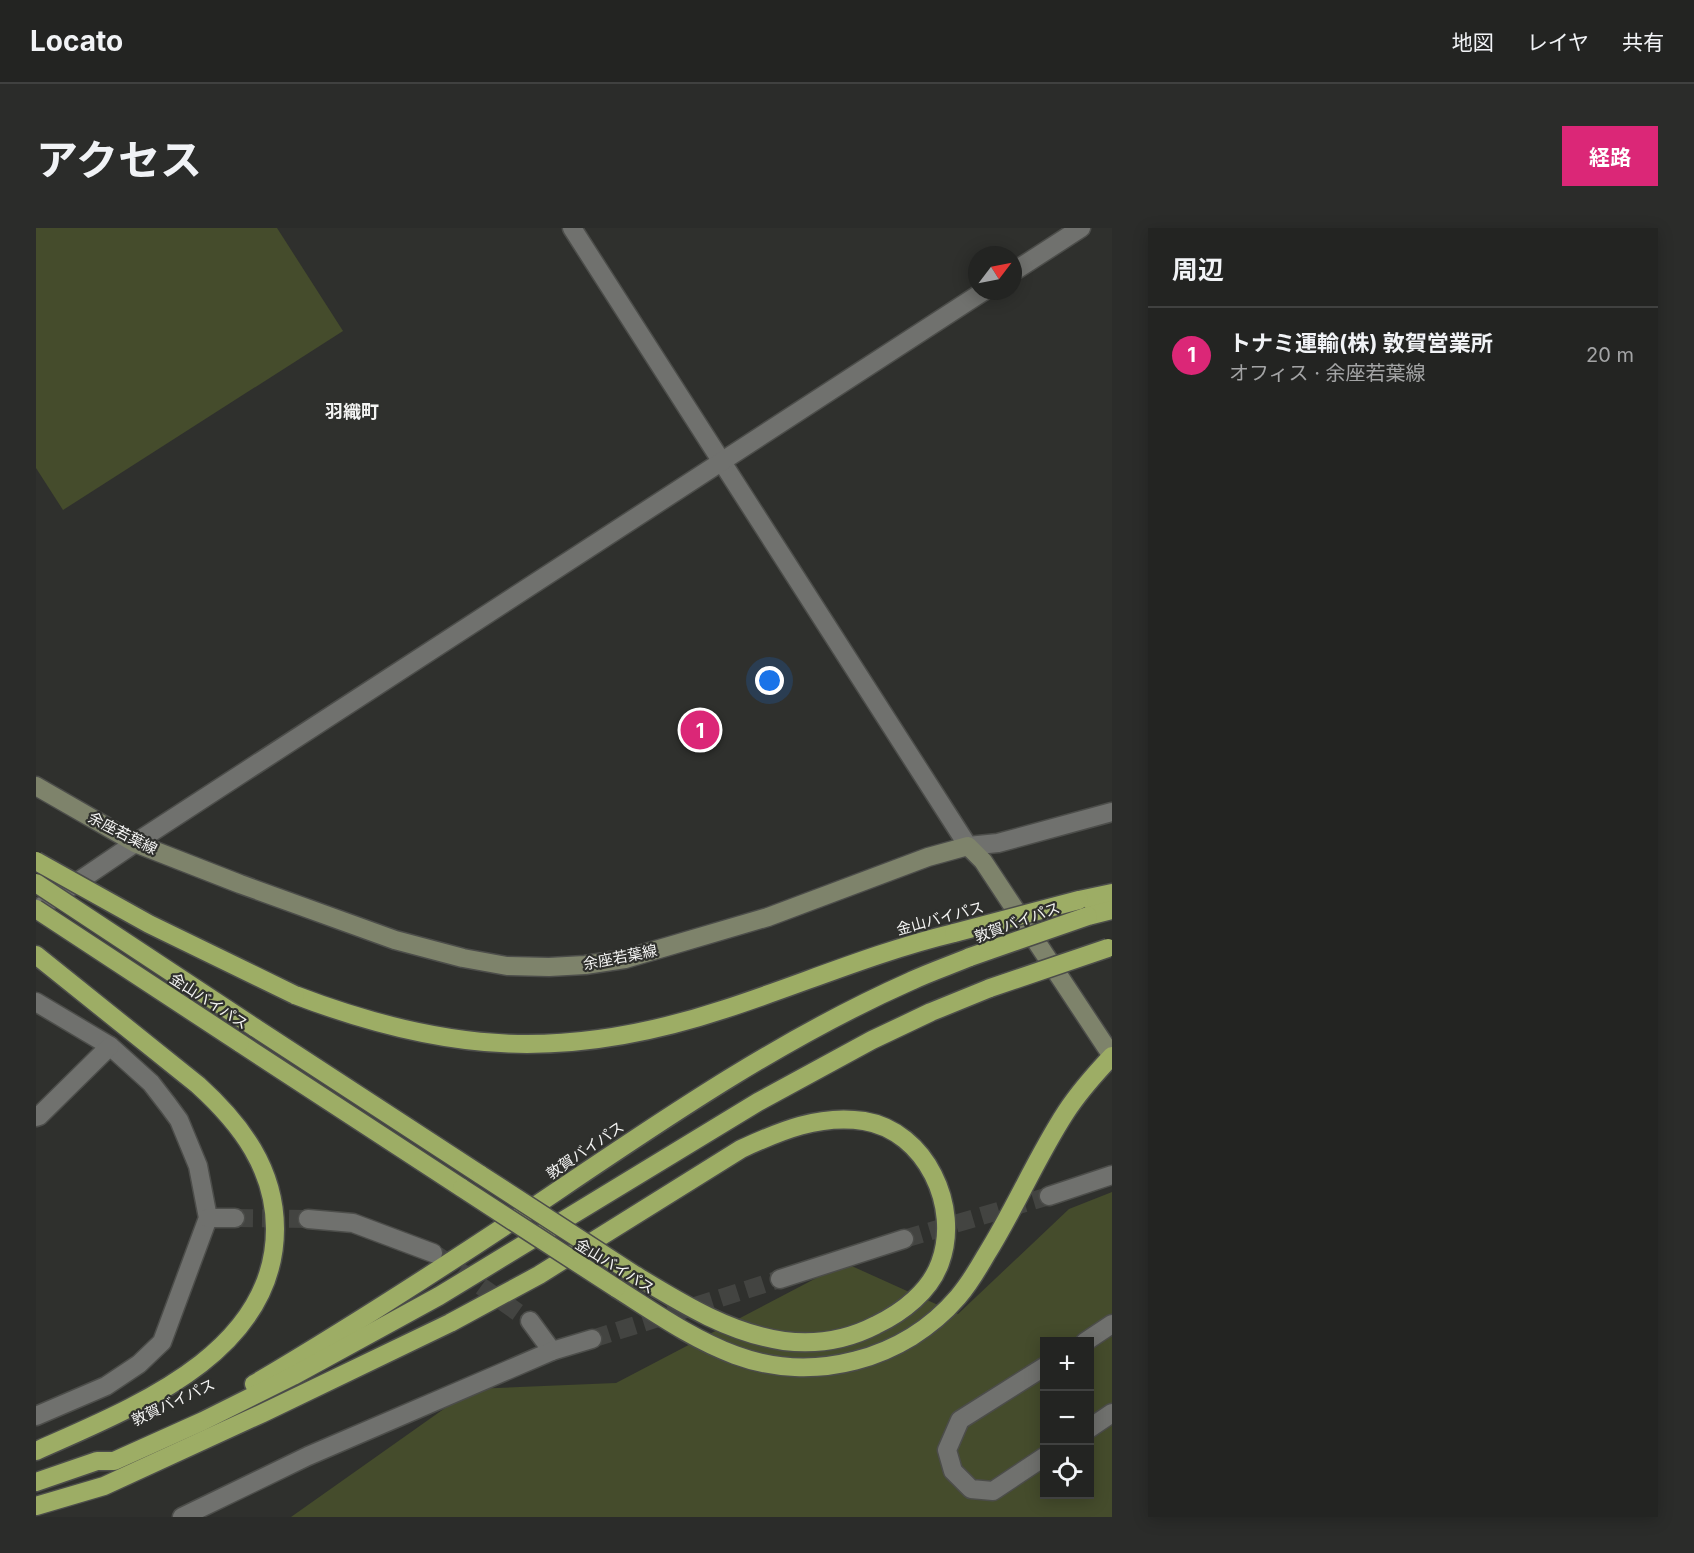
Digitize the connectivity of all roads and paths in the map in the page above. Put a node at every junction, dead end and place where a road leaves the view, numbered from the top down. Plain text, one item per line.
1 (572, 228) edge
2 (1081, 228) edge
3 (1022, 266) edge
4 (970, 300) edge
5 (721, 462) junction
6 (36, 786) edge
7 (1112, 812) edge
8 (135, 843) junction
9 (968, 846) junction
10 (36, 861) edge
11 (36, 883) edge
12 (1112, 893) edge
13 (1083, 908) junction
14 (36, 909) edge
15 (1112, 909) edge
16 (1110, 948) edge
17 (36, 955) edge
18 (36, 1002) edge
19 (110, 1046) junction
20 (1112, 1056) edge
21 (36, 1117) edge
22 (1112, 1175) edge
23 (1049, 1196) tunnel mouth
24 (208, 1218) junction
25 (235, 1218) tunnel mouth
26 (308, 1219) tunnel mouth
27 (904, 1239) tunnel mouth
28 (433, 1253) tunnel mouth
29 (780, 1279) tunnel mouth
30 (530, 1321) tunnel mouth
31 (1112, 1324) edge
32 (1091, 1337) edge
33 (592, 1339) tunnel mouth
34 (552, 1352) junction
35 (1040, 1370) edge
36 (1112, 1413) edge
37 (36, 1416) edge
38 (1094, 1425) edge
39 (36, 1451) edge
40 (1040, 1460) edge
41 (97, 1461) junction
42 (36, 1482) edge
43 (36, 1506) edge
44 (182, 1517) edge

1 - 5 street
2 - 3 street
4 - 5 street
5 - 8 street
5 - 9 street
6 - 8 main road, 余座若葉線
7 - 9 street
8 - 9 main road, 余座若葉線
8 - 14 street
9 - 20 main road
10 - 13 highway, 金山バイパス, bridge
11 - 43 highway, bridge
12 - 13 highway, 金山バイパス
13 - 15 highway, 敦賀バイパス
13 - 41 highway, 敦賀バイパス, bridge
14 - 20 highway, 金山バイパス, bridge
16 - 41 highway, 敦賀バイパス, bridge
17 - 39 highway
18 - 19 street
19 - 21 street
19 - 24 street
22 - 23 street
24 - 25 street
24 - 37 street
26 - 28 street
27 - 29 street
30 - 34 street
31 - 32 street
33 - 34 street
34 - 44 street
35 - 40 street
36 - 38 street
41 - 42 highway, 敦賀バイパス

